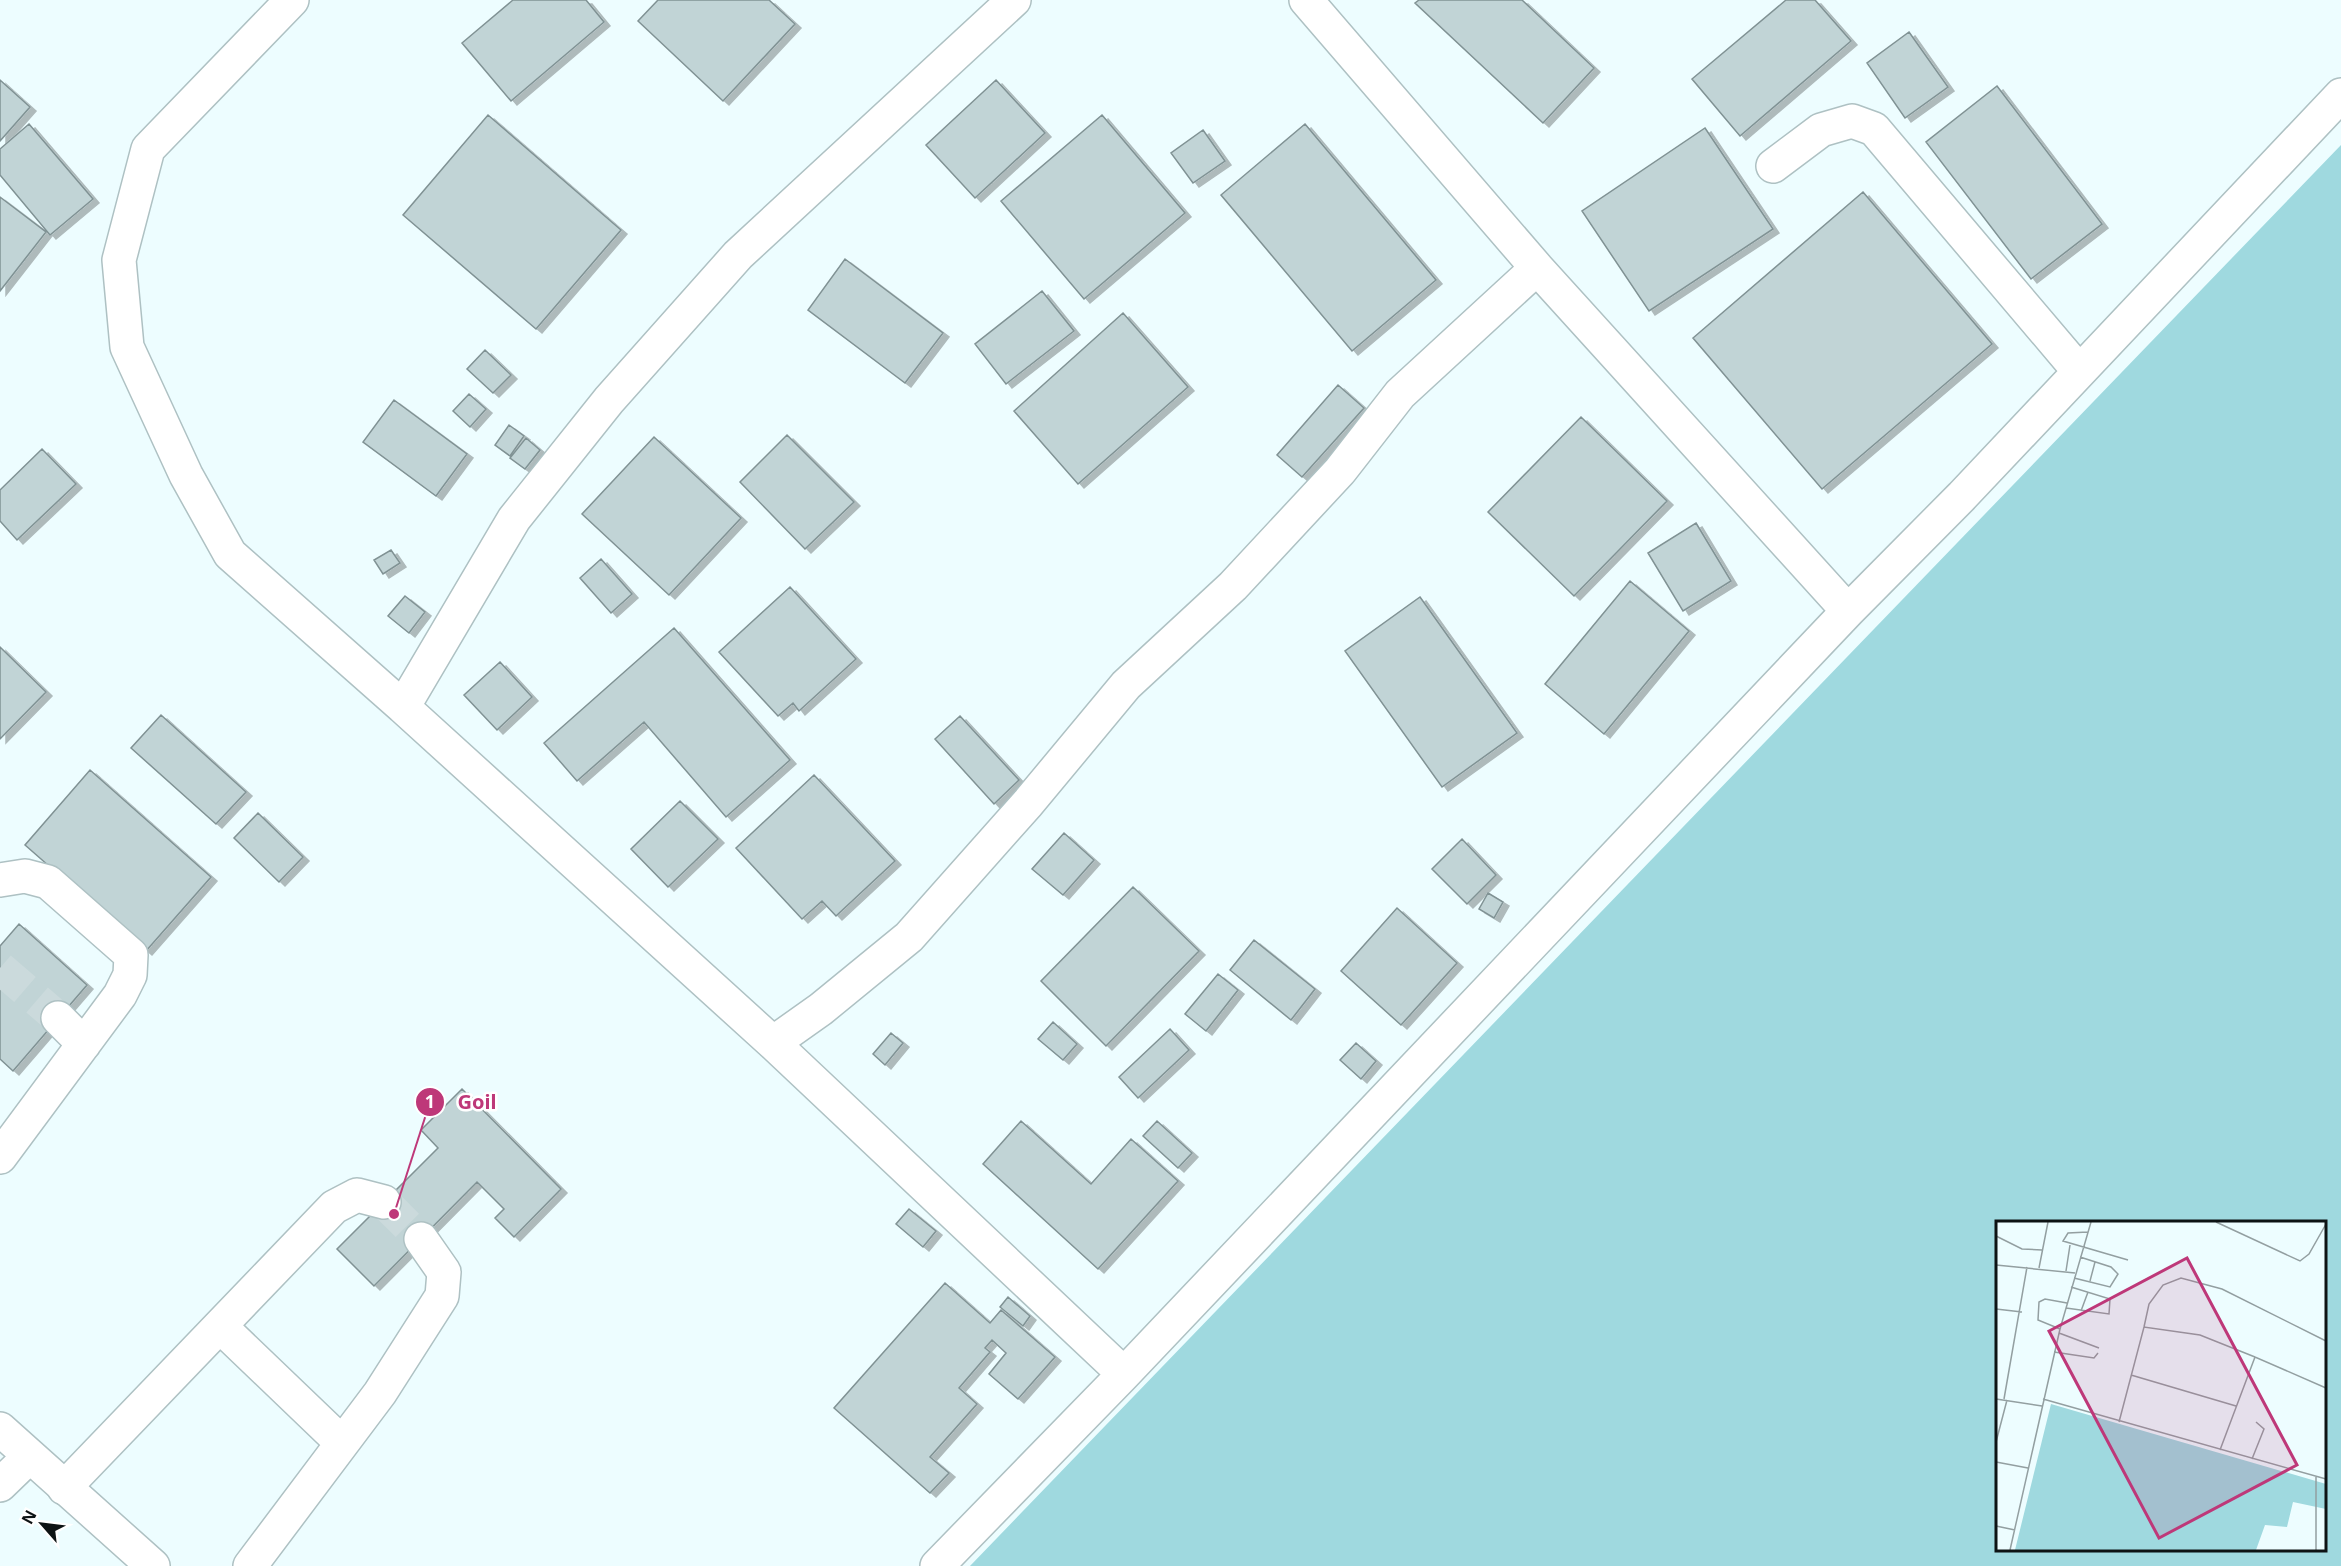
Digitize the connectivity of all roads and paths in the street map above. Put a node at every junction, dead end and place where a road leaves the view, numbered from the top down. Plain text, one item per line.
1 (291, 0) edge
2 (1014, 0) edge
3 (1306, 0) edge
4 (2341, 94) edge
5 (1773, 166) dead end
6 (1537, 268) junction
7 (2079, 370) junction
8 (1848, 611) junction
9 (403, 707) junction
10 (0, 880) edge
11 (58, 1018) tunnel mouth
12 (773, 1043) junction
13 (84, 1044) junction
14 (0, 1157) edge
15 (384, 1202) tunnel mouth
16 (421, 1239) tunnel mouth
17 (221, 1327) junction
18 (1124, 1374) junction
19 (0, 1429) edge
20 (342, 1443) junction
21 (29, 1457) junction
22 (0, 1485) edge
23 (64, 1488) junction
24 (153, 1566) edge
25 (250, 1566) edge
26 (937, 1566) edge

1 - 9 main road
2 - 9 main road
3 - 6 main road
4 - 7 main road
5 - 7 main road
6 - 8 main road
6 - 12 main road
7 - 8 main road
8 - 18 main road
9 - 12 main road
10 - 13 main road
11 - 13 main road
12 - 18 main road
13 - 14 main road
15 - 17 main road
16 - 20 main road
17 - 20 main road
17 - 23 main road
18 - 26 main road
19 - 21 main road
20 - 25 main road
21 - 22 main road
21 - 23 main road
23 - 24 main road

